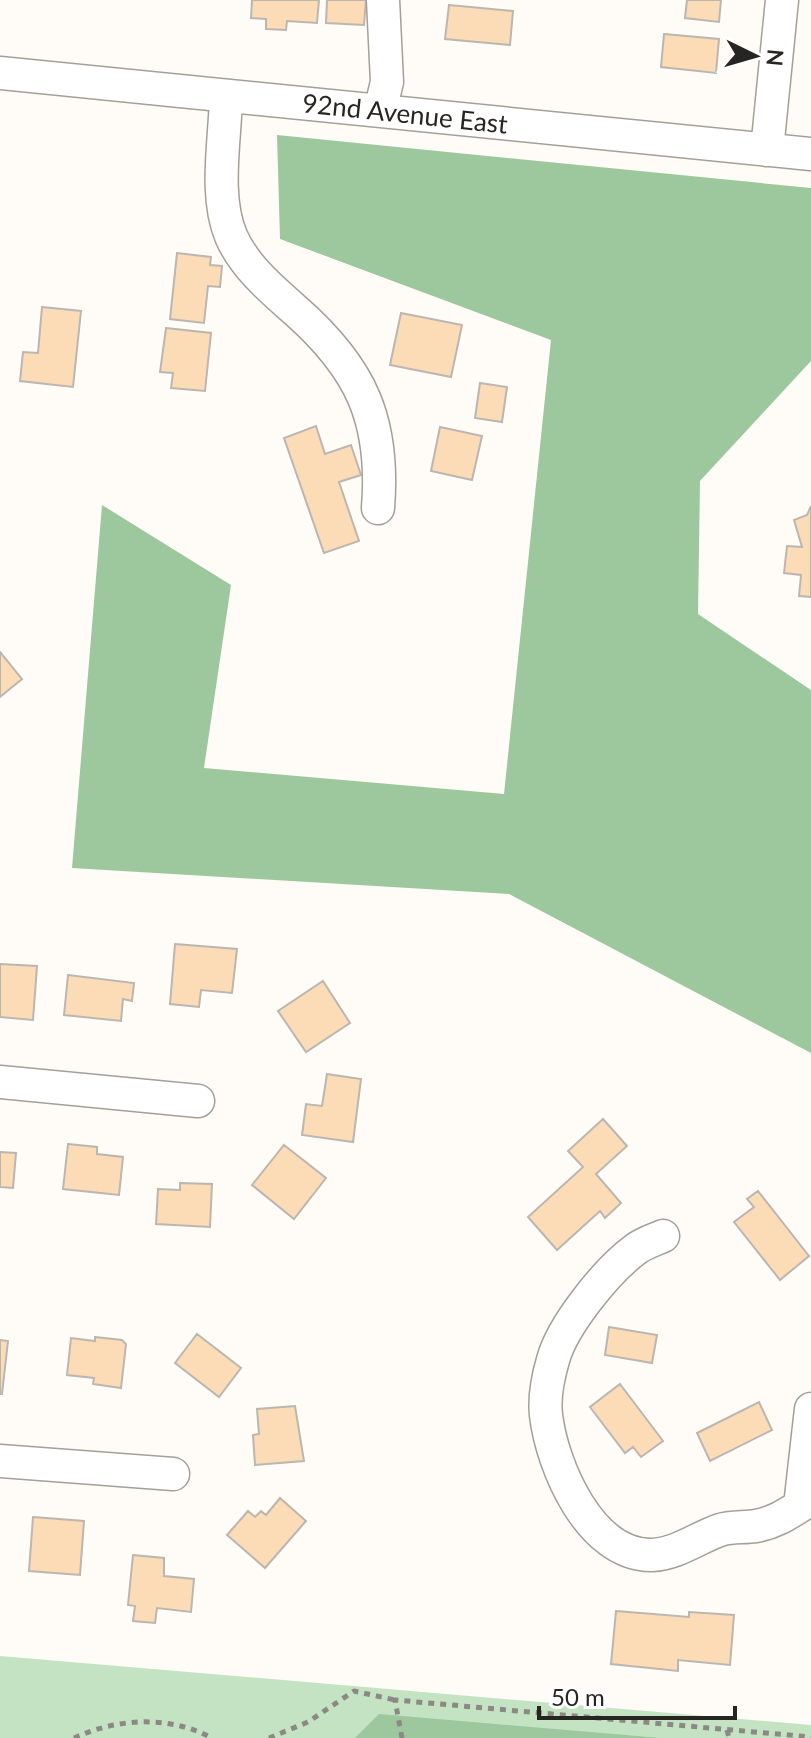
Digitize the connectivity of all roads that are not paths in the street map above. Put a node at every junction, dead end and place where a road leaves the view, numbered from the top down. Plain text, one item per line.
1 (383, 0) edge
2 (782, 0) edge
3 (0, 73) edge
4 (226, 97) junction
5 (380, 111) junction
6 (767, 150) junction
7 (811, 154) edge
8 (378, 508) dead end
9 (0, 1082) edge
10 (198, 1101) dead end
11 (663, 1236) dead end
12 (811, 1409) edge
13 (0, 1461) edge
14 (173, 1474) dead end

1 - 5 street
2 - 6 street
3 - 4 street, 92nd Avenue East
4 - 5 street, 92nd Avenue East
4 - 8 street
5 - 6 street, 92nd Avenue East
6 - 7 street, 92nd Avenue East
9 - 10 street
11 - 12 street
13 - 14 street

